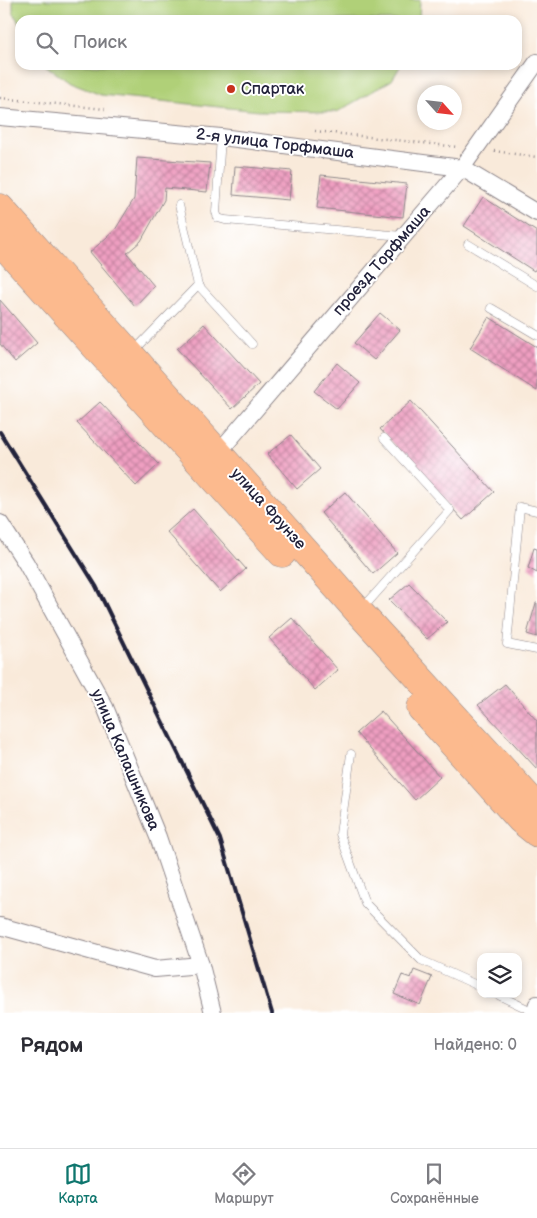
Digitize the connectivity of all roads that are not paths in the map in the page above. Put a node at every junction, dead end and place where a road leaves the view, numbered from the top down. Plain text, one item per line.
1 (537, 62) edge
2 (0, 117) edge
3 (221, 137) junction
4 (462, 168) junction
5 (179, 205) dead end
6 (0, 208) edge
7 (537, 213) edge
8 (404, 236) junction
9 (0, 241) edge
10 (468, 244) dead end
11 (198, 285) junction
12 (537, 286) edge
13 (491, 308) dead end
14 (537, 335) edge
15 (252, 344) dead end
16 (123, 362) junction
17 (384, 438) dead end
18 (211, 460) junction
19 (537, 511) edge
20 (0, 523) edge
21 (359, 612) junction
22 (537, 650) edge
23 (351, 754) dead end
24 (537, 807) edge
25 (537, 833) edge
26 (0, 926) edge
27 (201, 965) junction
28 (477, 985) edge
29 (506, 998) edge
30 (535, 1010) edge
31 (213, 1013) edge

1 - 4 street, проезд Торфмаша
2 - 3 street, 2-я улица Торфмаша
3 - 4 street, 2-я улица Торфмаша
3 - 8 lane
4 - 7 street, 2-я улица Торфмаша
4 - 8 street, проезд Торфмаша
5 - 11 lane
6 - 16 highway, улица Фрунзе
8 - 18 street, проезд Торфмаша
9 - 16 highway, улица Фрунзе
10 - 12 lane
11 - 15 lane
11 - 16 lane
13 - 14 lane
16 - 18 highway, улица Фрунзе
17 - 21 lane
18 - 21 highway, улица Фрунзе
18 - 25 highway, улица Фрунзе
19 - 22 lane
20 - 27 street, улица Калашникова
21 - 24 highway, улица Фрунзе
23 - 28 lane
26 - 27 street
27 - 31 street, улица Калашникова
29 - 30 lane

